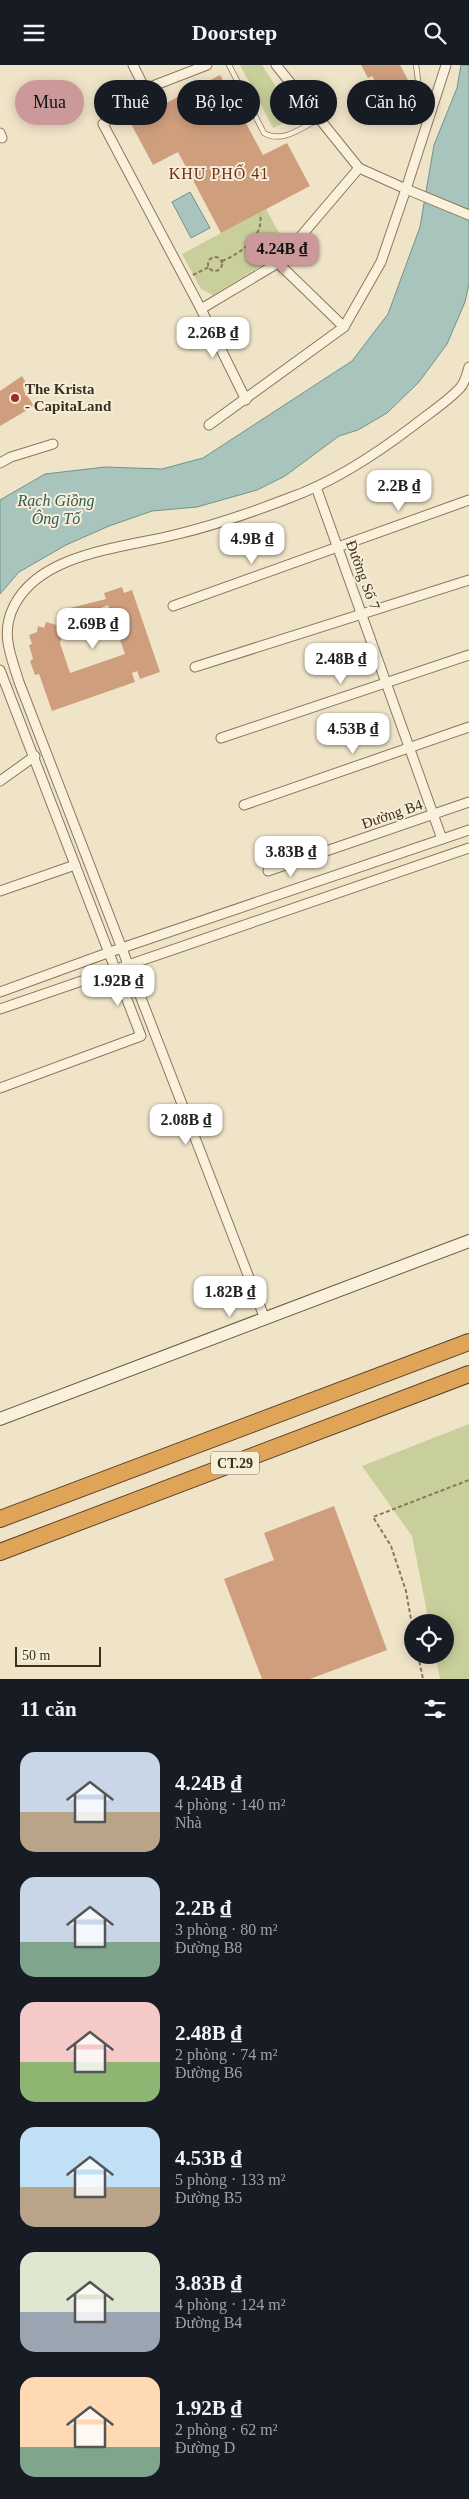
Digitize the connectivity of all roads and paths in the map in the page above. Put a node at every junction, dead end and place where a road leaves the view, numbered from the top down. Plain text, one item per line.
1 (133, 65) edge
2 (208, 65) edge
3 (229, 65) edge
4 (276, 65) edge
5 (416, 65) edge
6 (446, 65) edge
7 (418, 79) dead end
8 (140, 80) edge
9 (288, 80) edge
10 (167, 81) edge
11 (104, 125) edge
12 (308, 125) edge
13 (325, 125) edge
14 (359, 168) junction
15 (406, 189) junction
16 (260, 215) dead end
17 (469, 215) edge
18 (222, 261) junction
19 (278, 263) junction
20 (209, 267) junction
21 (185, 278) junction
22 (201, 309) junction
23 (344, 327) junction
24 (469, 367) edge
25 (246, 400) junction
26 (209, 425) dead end
27 (53, 444) dead end
28 (0, 463) edge
29 (316, 487) junction
30 (469, 500) edge
31 (338, 547) junction
32 (469, 580) edge
33 (173, 606) dead end
34 (362, 614) junction
35 (469, 655) edge
36 (195, 667) dead end
37 (0, 670) edge
38 (386, 683) junction
39 (469, 727) edge
40 (220, 738) dead end
41 (409, 748) junction
42 (35, 756) junction
43 (0, 781) edge
44 (469, 802) edge
45 (244, 805) dead end
46 (433, 814) junction
47 (469, 830) edge
48 (442, 839) junction
49 (469, 849) edge
50 (75, 865) junction
51 (268, 871) dead end
52 (0, 891) edge
53 (121, 949) junction
54 (110, 952) junction
55 (128, 965) junction
56 (116, 969) junction
57 (0, 992) edge
58 (0, 1009) edge
59 (0, 1088) edge
60 (469, 1241) edge
61 (265, 1319) junction
62 (469, 1342) edge
63 (469, 1375) edge
64 (0, 1419) edge
65 (469, 1480) edge
66 (0, 1519) edge
67 (61, 1529) junction
68 (0, 1552) edge
69 (0, 1557) edge
70 (410, 1614) edge
71 (420, 1664) edge
72 (423, 1679) edge

1 - 8 street
2 - 10 street
3 - 12 lane
4 - 9 street
5 - 7 lane
6 - 15 street
11 - 21 street
13 - 14 street
14 - 15 street
14 - 19 street
15 - 17 street
15 - 23 street
16 - 18 path
18 - 20 path
18 - 20 path
19 - 22 street
19 - 23 street
20 - 21 path
21 - 22 street
22 - 25 street
23 - 25 street
24 - 29 street
25 - 26 street
27 - 28 street
29 - 31 street, Đường Số 7
29 - 53 street
30 - 31 street
31 - 33 street
31 - 34 street, Đường Số 7
32 - 34 street
34 - 36 street
34 - 38 street, Đường Số 7
35 - 38 street
37 - 42 street
38 - 40 street
38 - 41 street, Đường Số 7
39 - 41 street
41 - 45 street
41 - 46 street, Đường Số 7
42 - 43 street
42 - 50 street
44 - 46 street, Đường B4
46 - 48 street, Đường Số 7
46 - 51 street, Đường B4
47 - 48 street
48 - 53 street
49 - 55 street
50 - 52 street
50 - 54 street
53 - 54 street
53 - 55 street
54 - 56 street
54 - 57 street
55 - 56 street
55 - 61 street
56 - 58 street
56 - 59 street
60 - 61 main road
61 - 64 main road
62 - 66 highway, CT.29
63 - 67 highway, CT.29
65 - 70 path
67 - 68 highway, CT.29
67 - 69 highway
71 - 72 path

